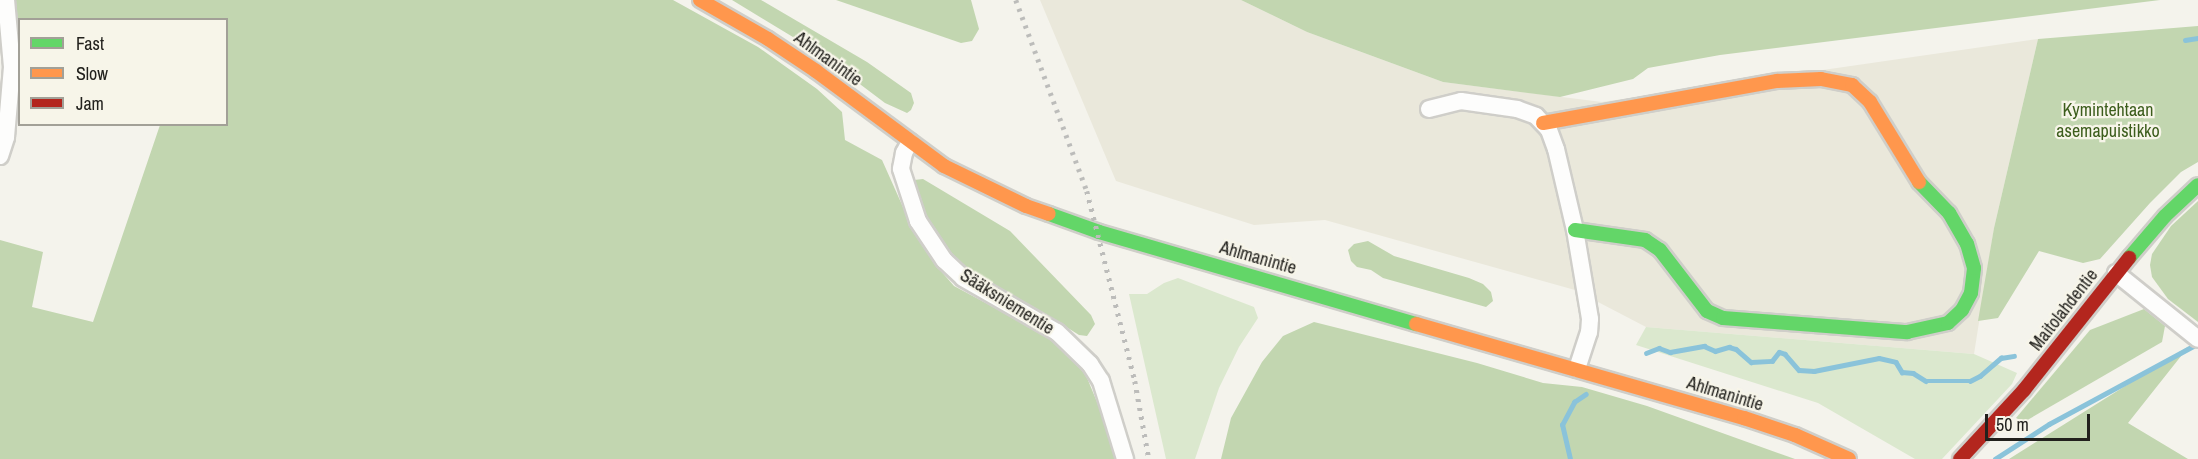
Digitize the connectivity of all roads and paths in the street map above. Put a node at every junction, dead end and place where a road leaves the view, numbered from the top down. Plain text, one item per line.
1 (6, 0) edge
2 (700, 0) edge
3 (1429, 109) dead end
4 (1543, 123) junction
5 (910, 142) junction
6 (0, 156) edge
7 (2198, 185) edge
8 (1575, 230) junction
9 (2116, 273) junction
10 (2198, 339) edge
11 (1577, 369) junction
12 (1125, 459) edge
13 (1849, 459) edge
14 (1960, 459) edge

1 - 6 street
2 - 5 street, Ahlmanintie
3 - 4 street
4 - 8 street
4 - 8 street
5 - 11 street, Ahlmanintie
5 - 12 street, Sääksniementie
7 - 9 street, Maitolahdentie
8 - 11 street
9 - 10 street
9 - 14 street, Maitolahdentie
11 - 13 street, Ahlmanintie

